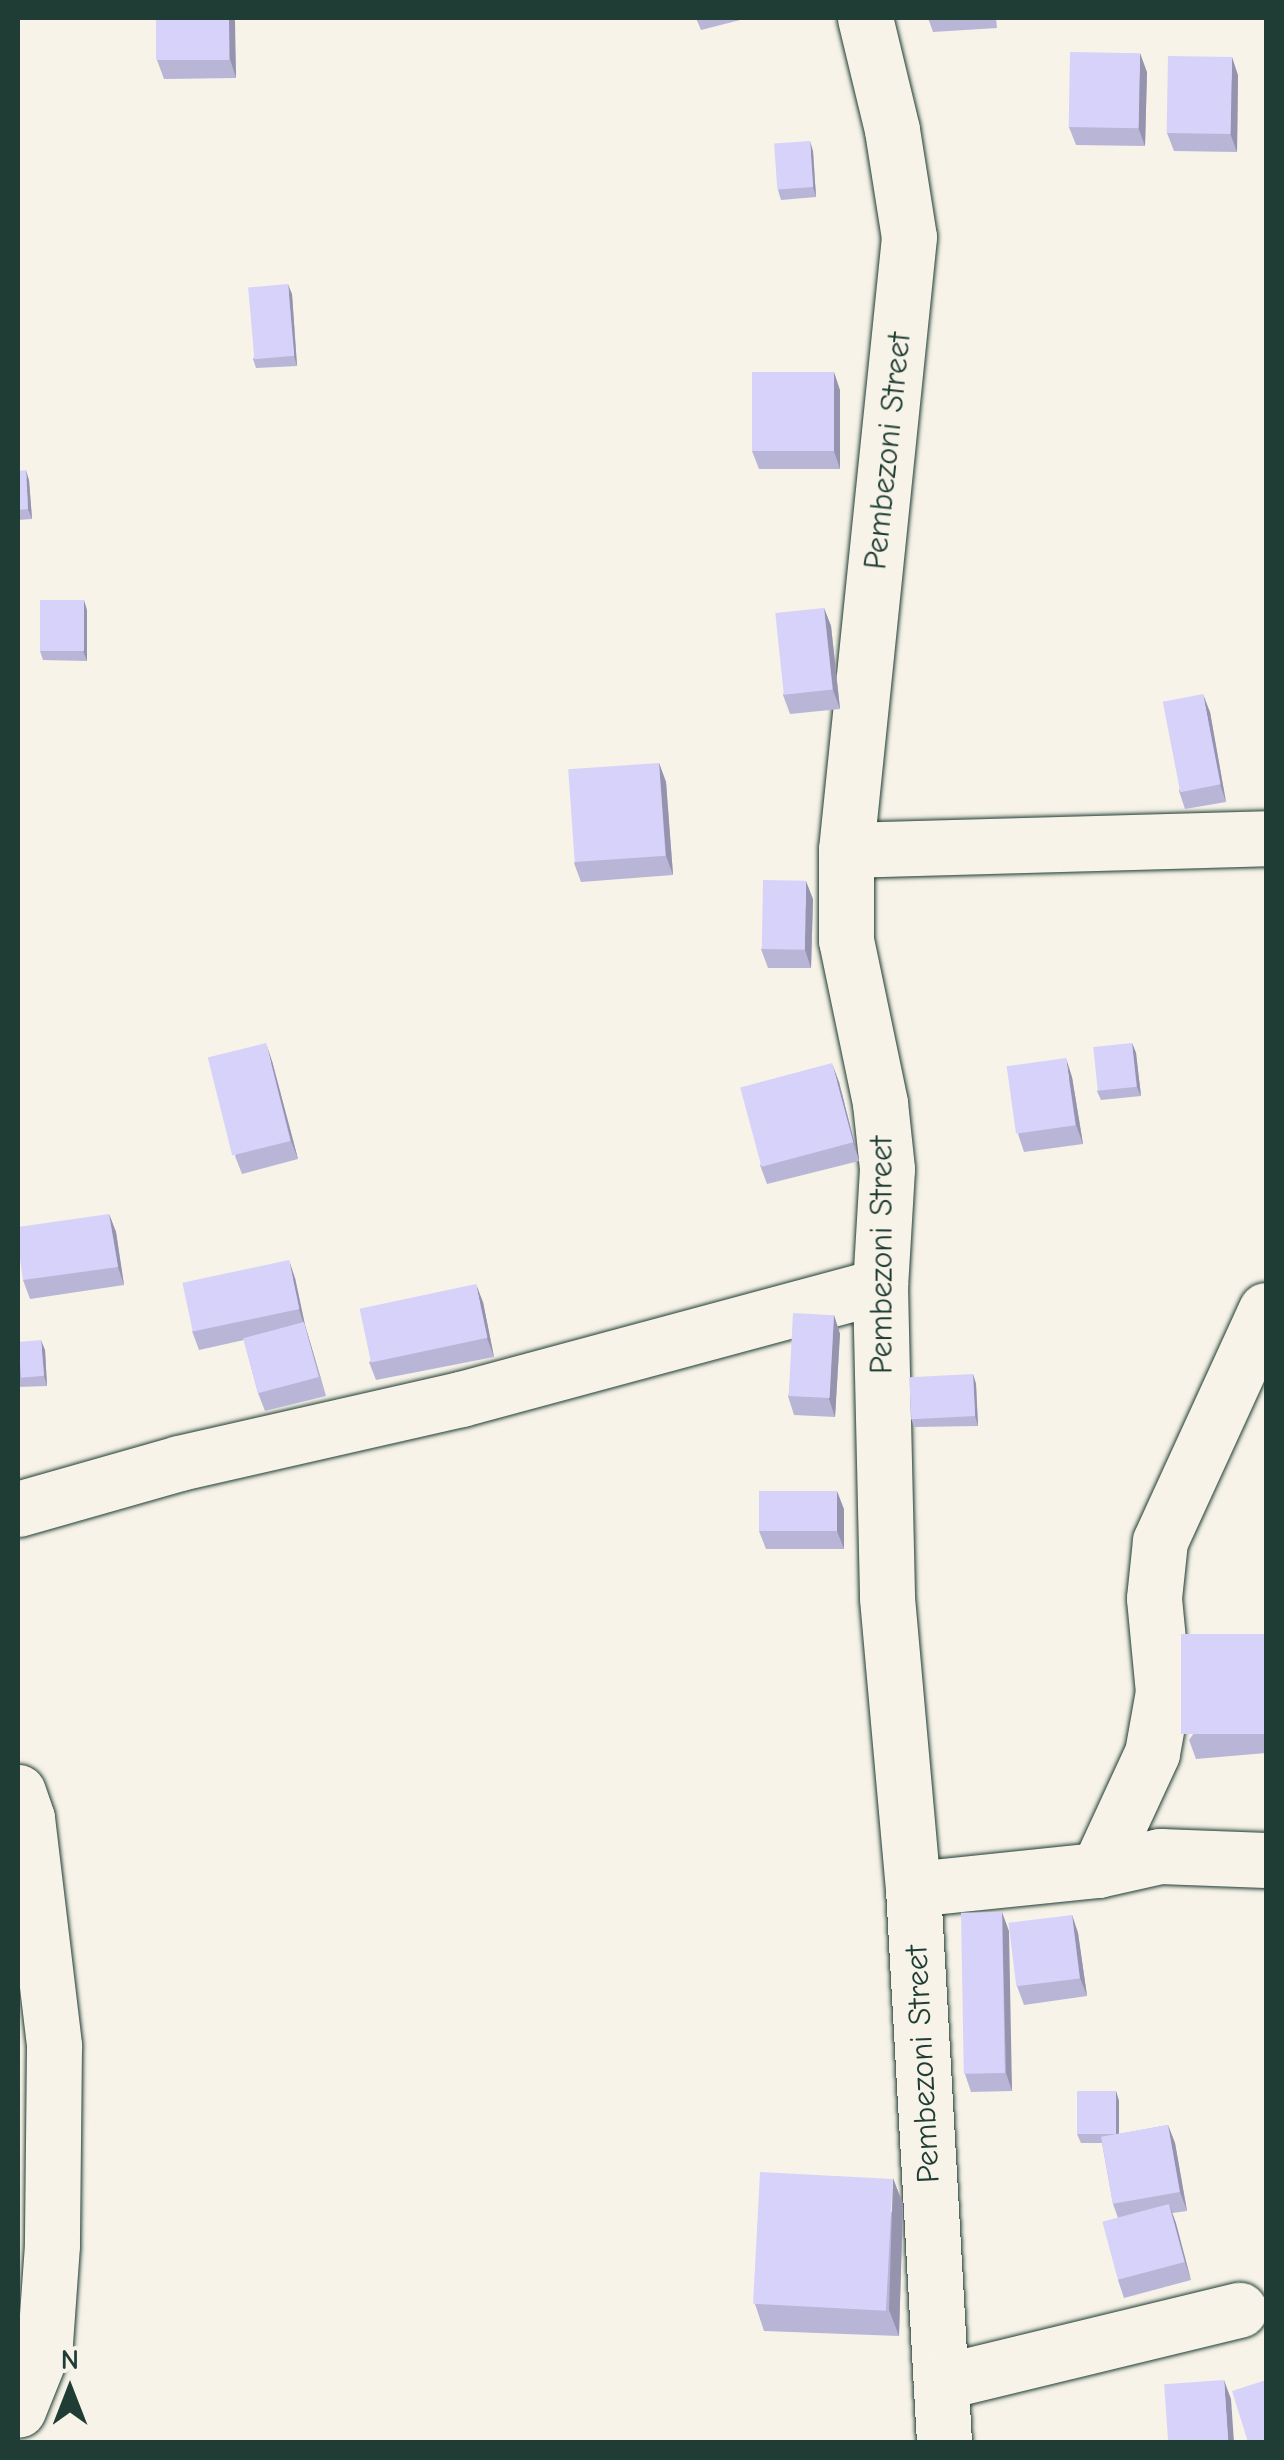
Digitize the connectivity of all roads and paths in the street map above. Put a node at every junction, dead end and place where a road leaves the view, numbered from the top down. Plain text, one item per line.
1 (866, 18) edge
2 (1266, 838) edge
3 (846, 850) junction
4 (880, 1286) junction
5 (1266, 1310) edge
6 (18, 1509) edge
7 (18, 1792) edge
8 (1266, 1860) edge
9 (1098, 1870) junction
10 (913, 1889) junction
11 (1239, 2310) dead end
12 (940, 2382) junction
13 (18, 2410) edge
14 (944, 2442) edge

1 - 3 street, Pembezoni Street
2 - 3 street
3 - 4 street, Pembezoni Street
4 - 6 street
4 - 10 street, Pembezoni Street
5 - 9 street
7 - 13 street
8 - 9 street
9 - 10 street
10 - 12 street, Pembezoni Street
11 - 12 street
12 - 14 street, Pembezoni Street

